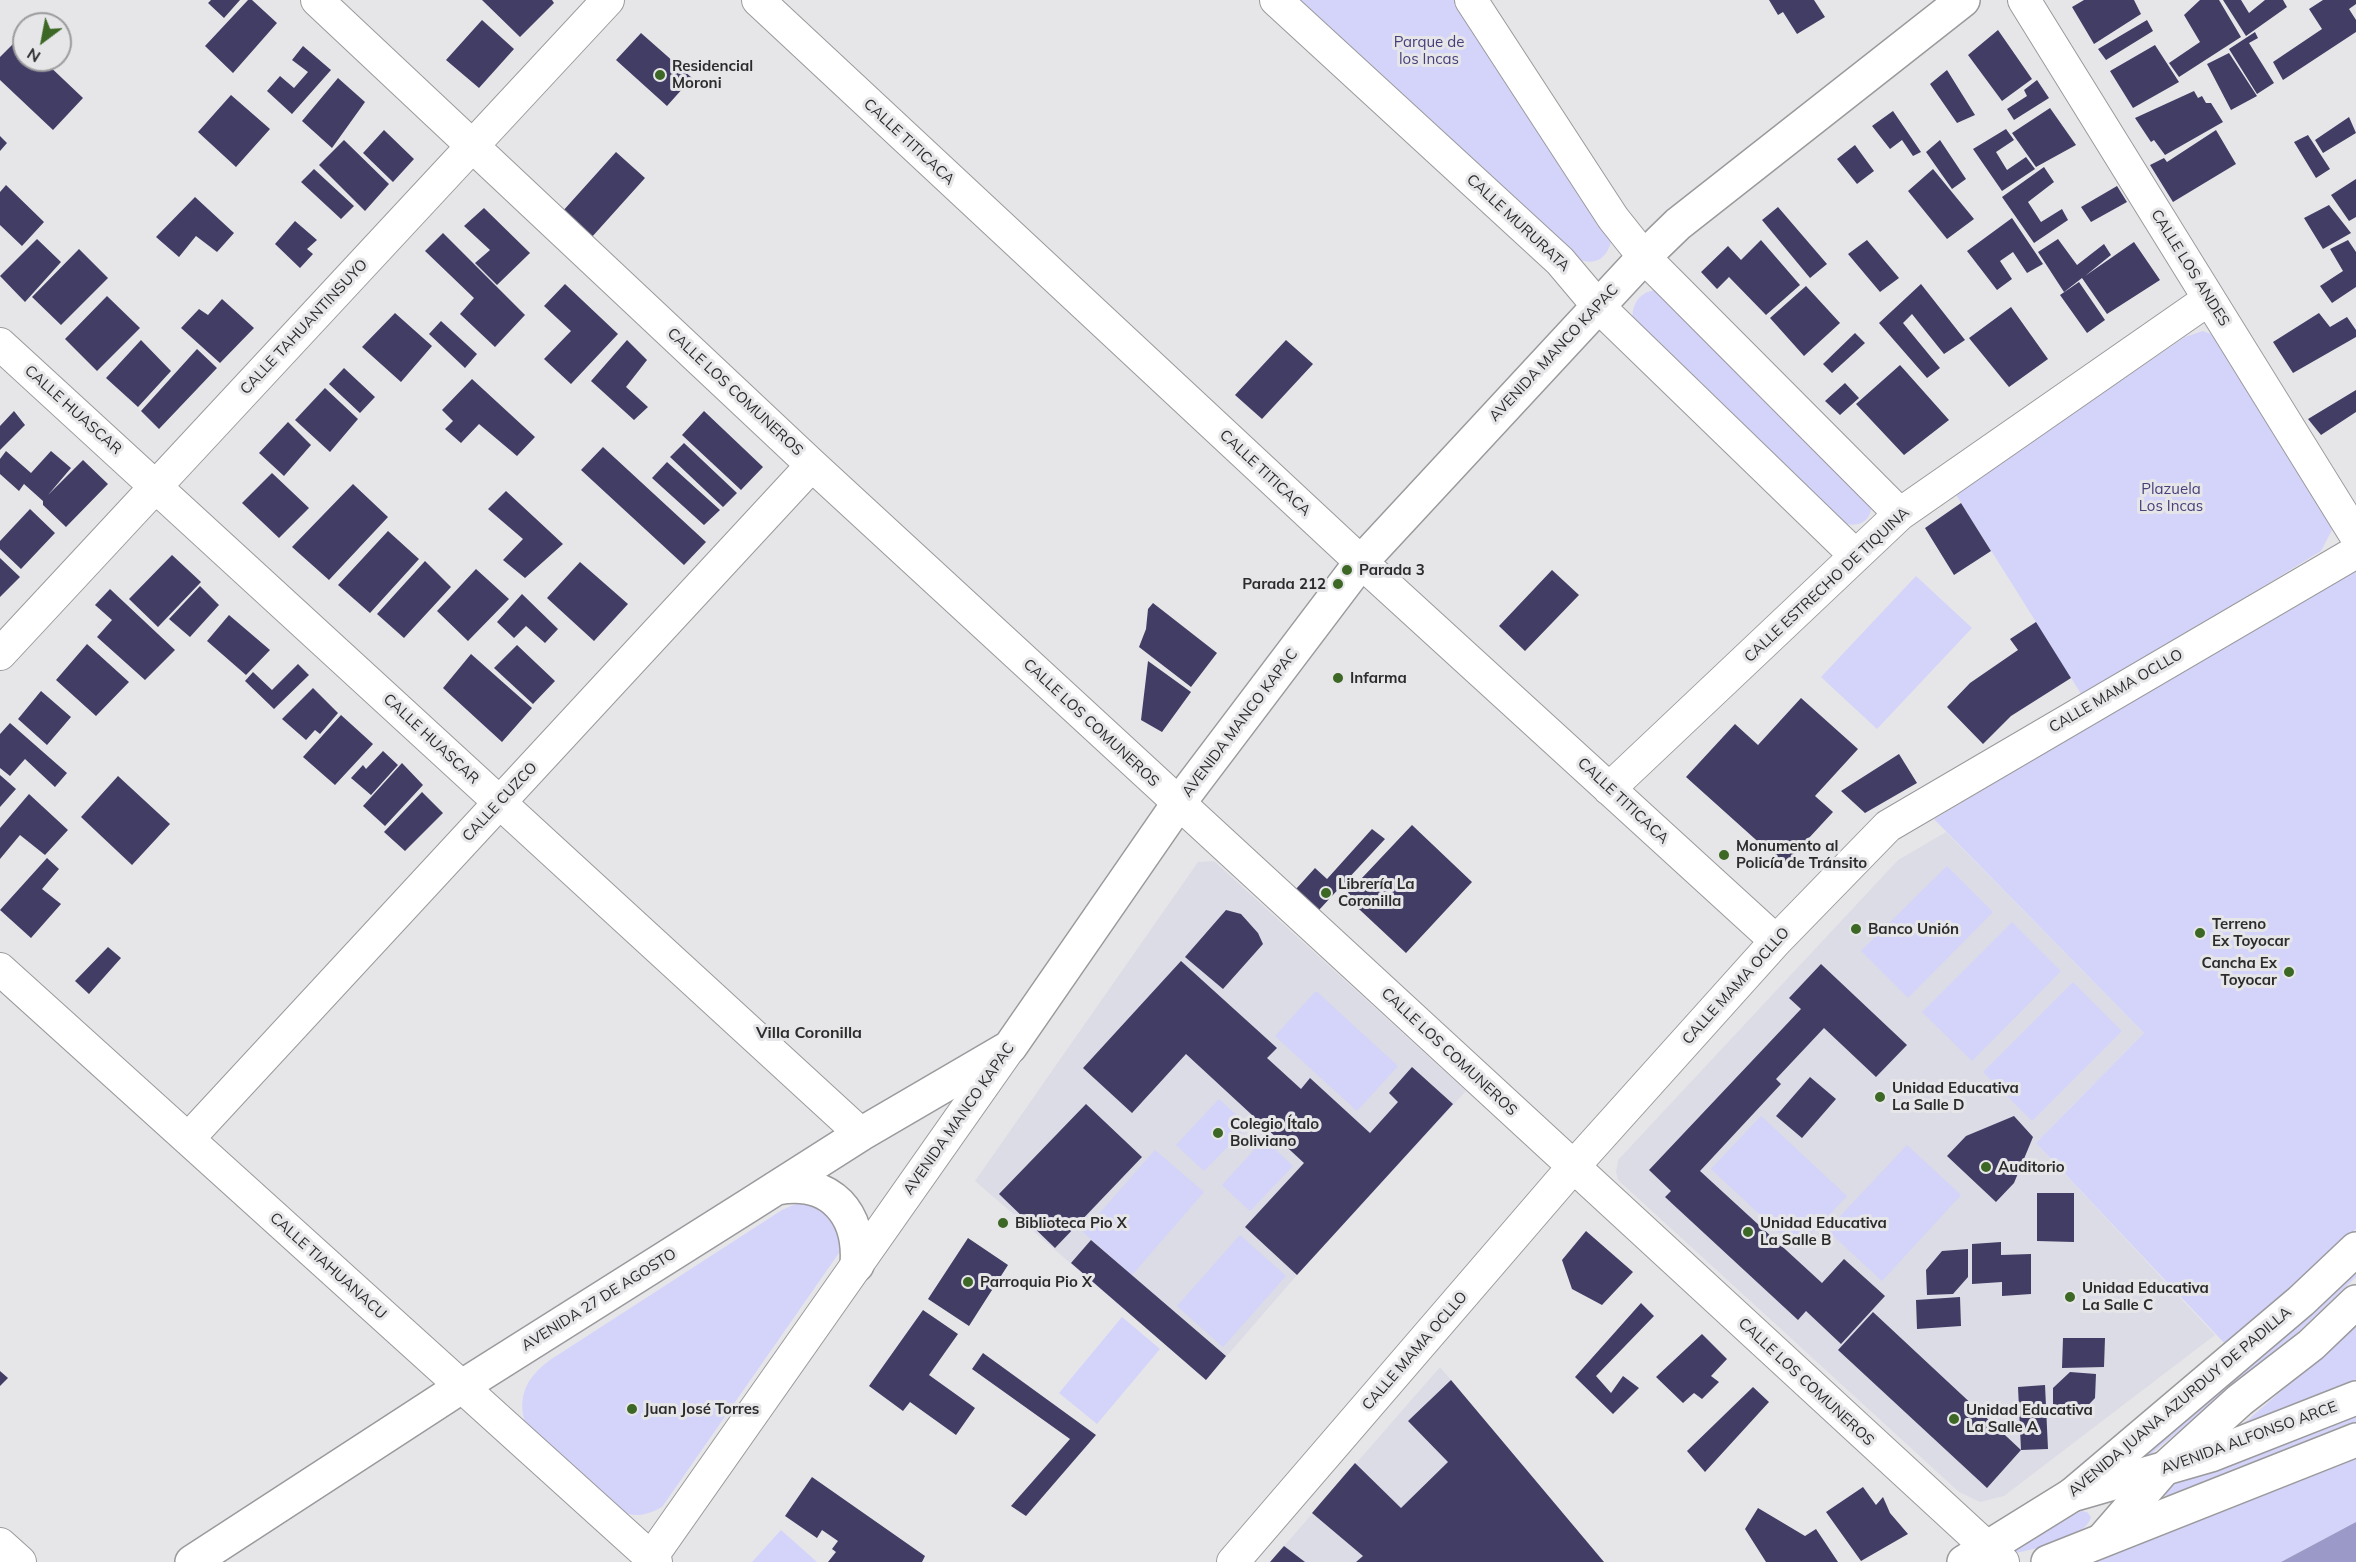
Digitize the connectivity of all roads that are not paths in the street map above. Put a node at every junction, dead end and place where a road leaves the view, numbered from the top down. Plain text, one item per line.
1 (317, 0) edge
2 (608, 0) edge
3 (758, 0) edge
4 (1276, 0) edge
5 (1471, 0) edge
6 (1963, 0) edge
7 (2024, 0) edge
8 (474, 146) junction
9 (1644, 257) junction
10 (2209, 299) junction
11 (1598, 306) junction
12 (0, 344) edge
13 (812, 465) junction
14 (155, 485) junction
15 (1900, 514) junction
16 (2356, 536) edge
17 (2356, 552) edge
18 (1855, 555) junction
19 (1361, 562) junction
20 (0, 654) edge
21 (1609, 789) junction
22 (500, 802) junction
23 (1178, 804) junction
24 (1776, 940) junction
25 (0, 969) edge
26 (1010, 1047) junction
27 (861, 1134) junction
28 (188, 1139) junction
29 (1573, 1167) junction
30 (777, 1188) junction
31 (2356, 1249) edge
32 (857, 1265) junction
33 (2356, 1302) edge
34 (461, 1387) junction
35 (2356, 1398) edge
36 (2356, 1440) edge
37 (2163, 1470) junction
38 (2072, 1495) junction
39 (2104, 1538) junction
40 (0, 1544) edge
41 (1984, 1557) edge
42 (652, 1561) edge
43 (20, 1562) edge
44 (192, 1562) edge
45 (1233, 1562) edge
46 (2048, 1562) edge

1 - 8 street, CALLE LOS COMUNEROS
2 - 8 street, CALLE TAHUANTINSUYO
3 - 19 street, CALLE TITICACA
4 - 11 street, CALLE MURURATA
5 - 9 street
6 - 9 street, AVENIDA MANCO KAPAC
7 - 10 street, CALLE LOS ANDES
8 - 13 street, CALLE LOS COMUNEROS
8 - 14 street, CALLE TAHUANTINSUYO
9 - 11 street, AVENIDA MANCO KAPAC
9 - 15 street
10 - 15 street, CALLE ESTRECHO DE TIQUINA
10 - 16 street, CALLE LOS ANDES
11 - 18 street, CALLE MURURATA
11 - 19 street, AVENIDA MANCO KAPAC
12 - 14 street, CALLE HUASCAR
13 - 22 street, CALLE CUZCO
13 - 23 street, CALLE LOS COMUNEROS
14 - 20 street, CALLE TAHUANTINSUYO
14 - 22 street, CALLE HUASCAR
15 - 18 street, CALLE ESTRECHO DE TIQUINA
17 - 24 street, CALLE MAMA OCLLO
18 - 21 street, CALLE ESTRECHO DE TIQUINA
19 - 21 street, CALLE TITICACA
19 - 23 street, AVENIDA MANCO KAPAC
21 - 24 street, CALLE TITICACA
22 - 27 street, CALLE HUASCAR
22 - 28 street, CALLE CUZCO
23 - 26 street, AVENIDA MANCO KAPAC
23 - 29 street, CALLE LOS COMUNEROS
24 - 29 street, CALLE MAMA OCLLO
25 - 28 street, CALLE TIAHUANACU
26 - 27 street, AVENIDA 27 DE AGOSTO
26 - 32 street, AVENIDA MANCO KAPAC
27 - 30 street, AVENIDA 27 DE AGOSTO
28 - 34 street, CALLE TIAHUANACU
29 - 41 street, CALLE LOS COMUNEROS
29 - 45 street, CALLE MAMA OCLLO
30 - 32 street
30 - 34 street, AVENIDA 27 DE AGOSTO
31 - 38 street, AVENIDA JUANA AZURDUY DE PADILLA
32 - 42 street, AVENIDA MANCO KAPAC
33 - 37 street
34 - 42 street, CALLE TIAHUANACU
34 - 44 street, AVENIDA 27 DE AGOSTO
35 - 37 street, AVENIDA ALFONSO ARCE
36 - 39 street
37 - 38 street, AVENIDA ALFONSO ARCE
37 - 39 street
38 - 39 street
38 - 41 street, AVENIDA JUANA AZURDUY DE PADILLA
39 - 46 street
40 - 43 street

